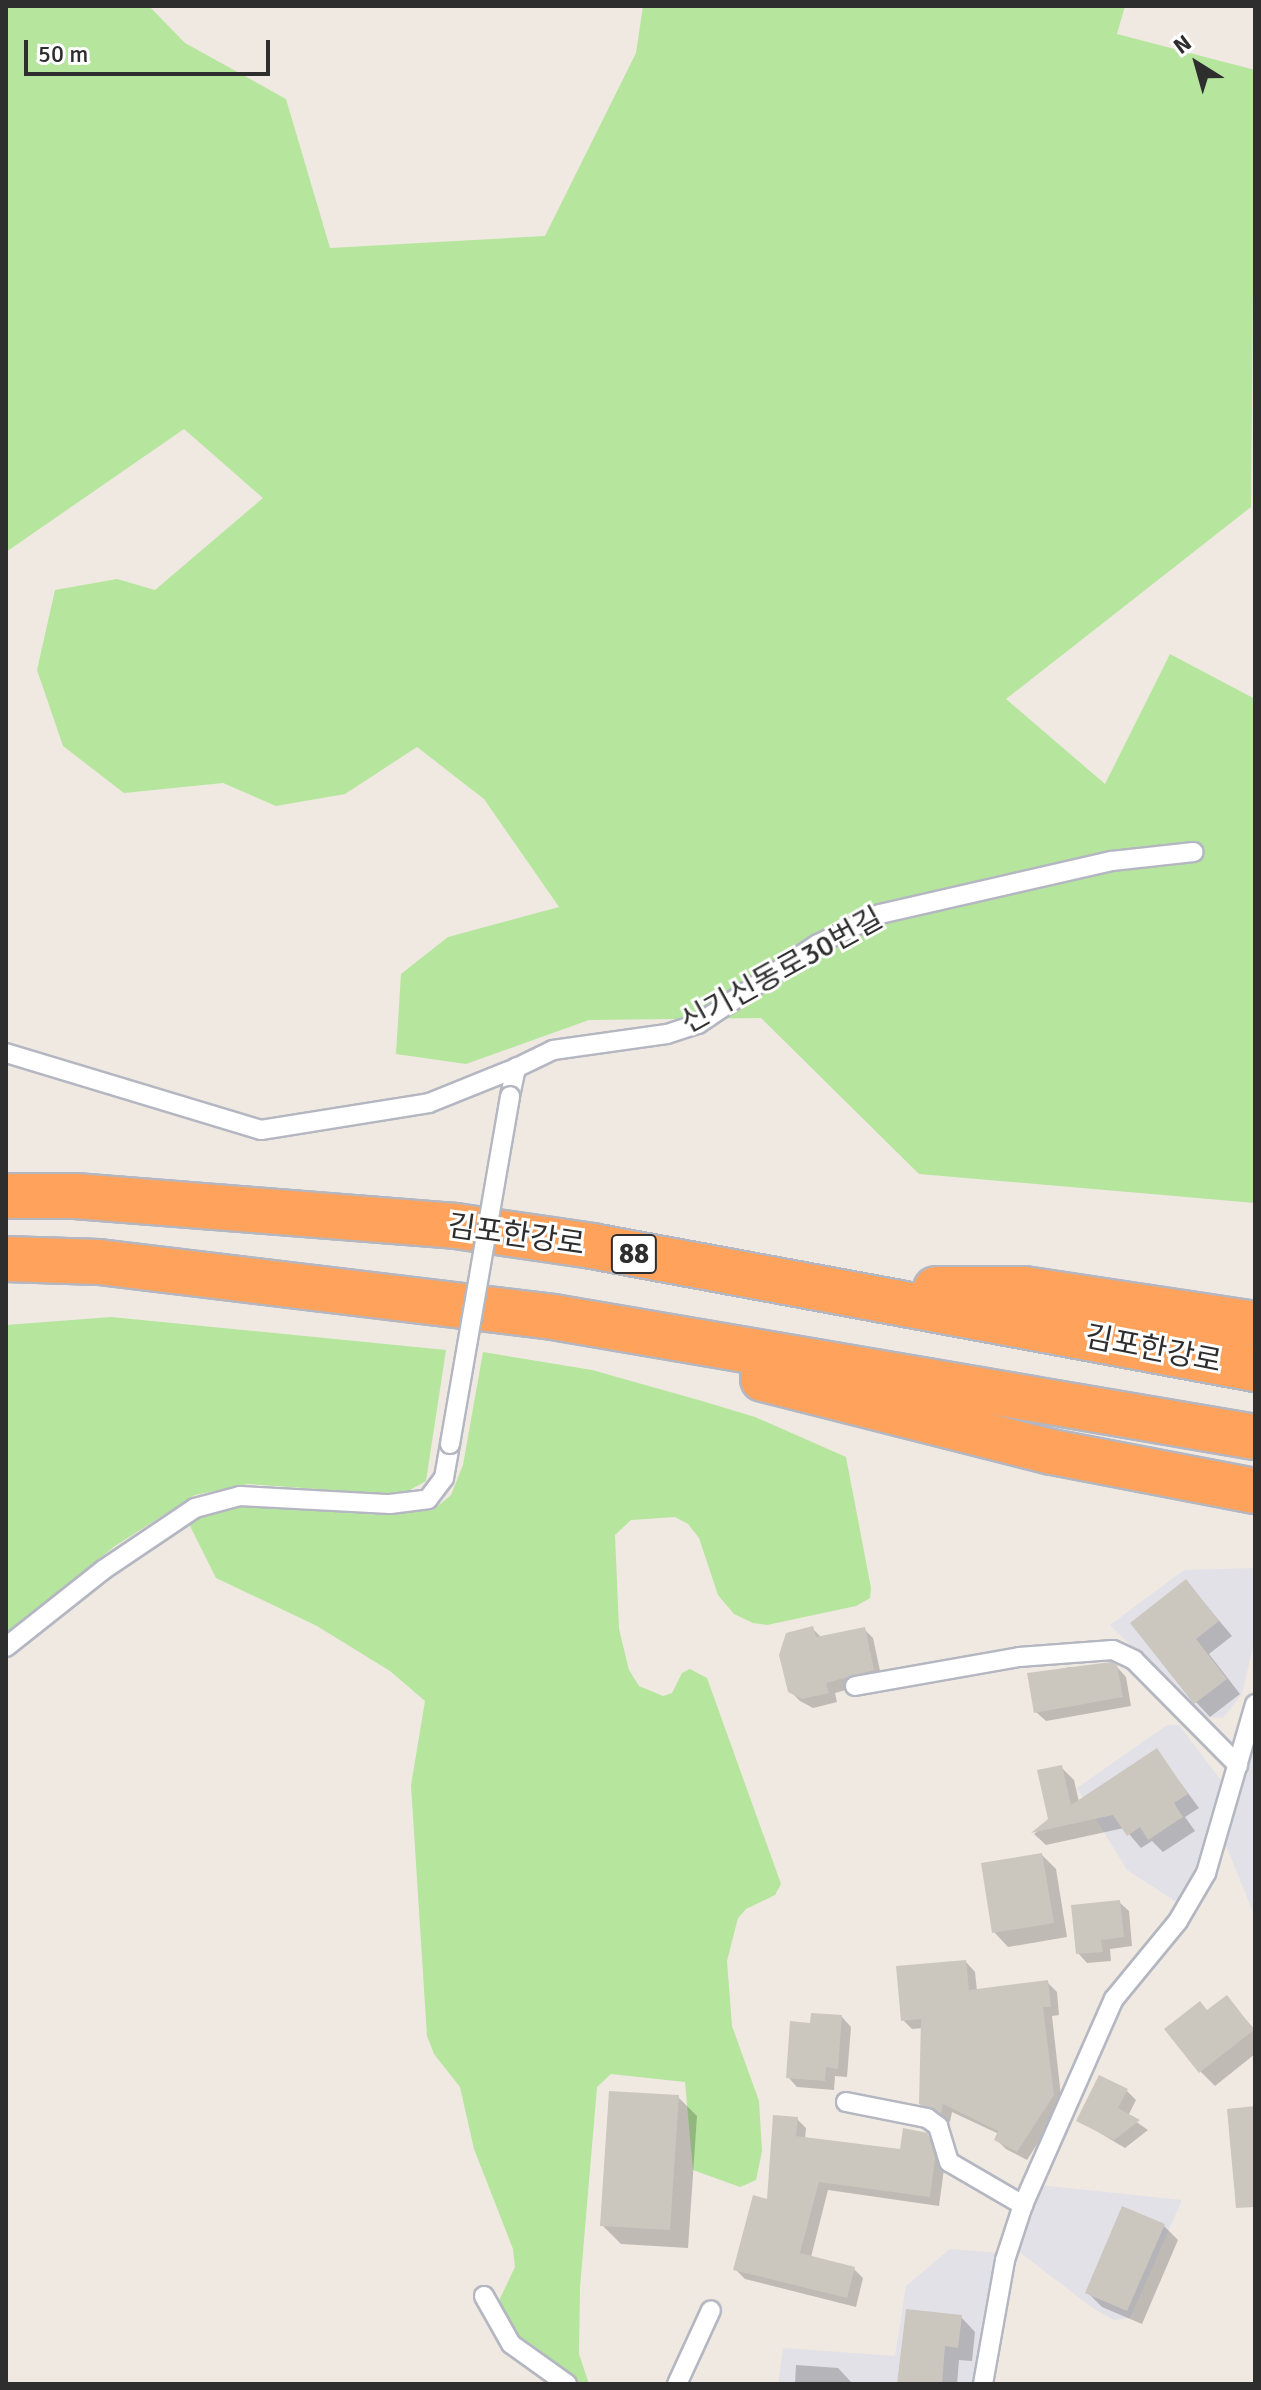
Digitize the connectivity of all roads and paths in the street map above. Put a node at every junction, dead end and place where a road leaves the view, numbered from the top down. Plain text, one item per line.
1 (1194, 852) dead end
2 (6, 1053) edge
3 (516, 1068) junction
4 (6, 1196) edge
5 (6, 1259) edge
6 (824, 1288) junction
7 (553, 1317) junction
8 (1255, 1324) edge
9 (1255, 1369) edge
10 (1255, 1437) edge
11 (1255, 1491) edge
12 (6, 1647) edge
13 (855, 1686) dead end
14 (1255, 1704) edge
15 (1238, 1765) junction
16 (846, 2102) dead end
17 (1023, 2205) junction
18 (484, 2296) dead end
19 (711, 2310) dead end
20 (567, 2384) edge
21 (677, 2384) edge
22 (983, 2384) edge

1 - 3 lane, 신기신동로30번길
2 - 3 lane, 신기신동로30번길
3 - 12 lane, bridge
4 - 6 highway, 김포한강로 / 88
5 - 7 highway
6 - 8 highway
6 - 9 highway, 김포한강로 / 88
7 - 10 highway
7 - 11 highway
13 - 15 lane
14 - 15 lane
15 - 17 lane
16 - 17 lane
17 - 22 lane
18 - 20 lane
19 - 21 lane

